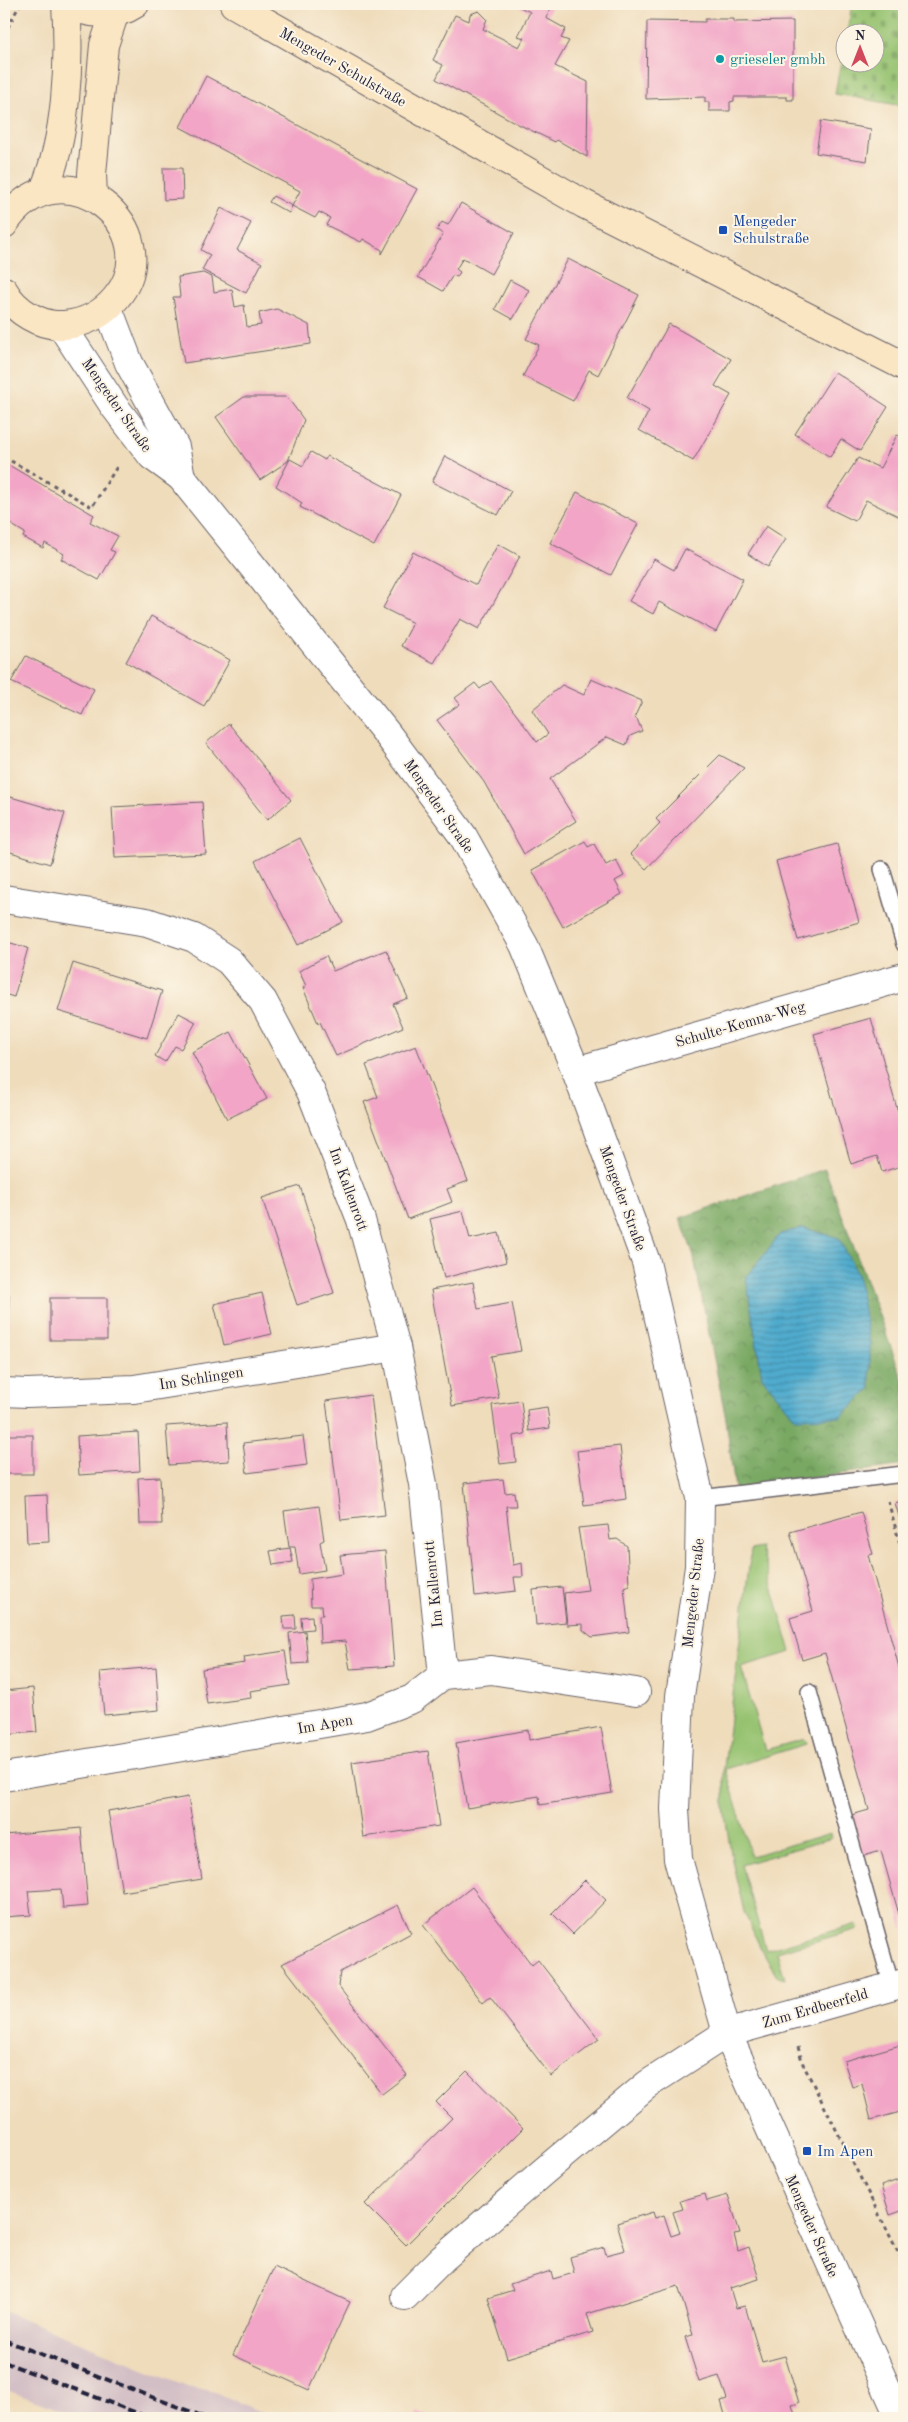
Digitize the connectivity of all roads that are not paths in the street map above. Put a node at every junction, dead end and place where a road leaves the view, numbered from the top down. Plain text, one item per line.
1 (67, 4) edge
2 (234, 4) edge
3 (125, 8) edge
4 (43, 192) junction
5 (93, 196) junction
6 (4, 224) edge
7 (8, 303) edge
8 (108, 308) junction
9 (61, 325) junction
10 (904, 366) edge
11 (181, 477) junction
12 (882, 869) dead end
13 (4, 899) edge
14 (904, 944) edge
15 (904, 977) edge
16 (576, 1070) junction
17 (396, 1346) junction
18 (4, 1392) edge
19 (904, 1474) edge
20 (700, 1498) junction
21 (443, 1675) junction
22 (636, 1692) dead end
23 (809, 1692) dead end
24 (4, 1777) edge
25 (898, 1985) edge
26 (727, 2033) junction
27 (405, 2296) dead end
28 (900, 2418) edge

1 - 3 main road
1 - 4 main road
2 - 10 main road, Mengeder Schulstraße
3 - 5 main road
4 - 5 main road
4 - 6 main road
5 - 8 main road
7 - 9 main road
8 - 9 main road
8 - 11 street, Mengeder Straße
9 - 11 street, Mengeder Straße
11 - 16 street, Mengeder Straße
12 - 14 lane
13 - 17 street, Im Kallenrott
15 - 16 street, Schulte-Kemna-Weg
16 - 20 street, Mengeder Straße
17 - 18 street, Im Schlingen
17 - 21 street, Im Kallenrott
19 - 20 lane
20 - 26 street, Mengeder Straße
21 - 22 street
21 - 24 street, Im Apen
23 - 25 lane
25 - 26 street, Zum Erdbeerfeld
26 - 27 street
26 - 28 street, Mengeder Straße

